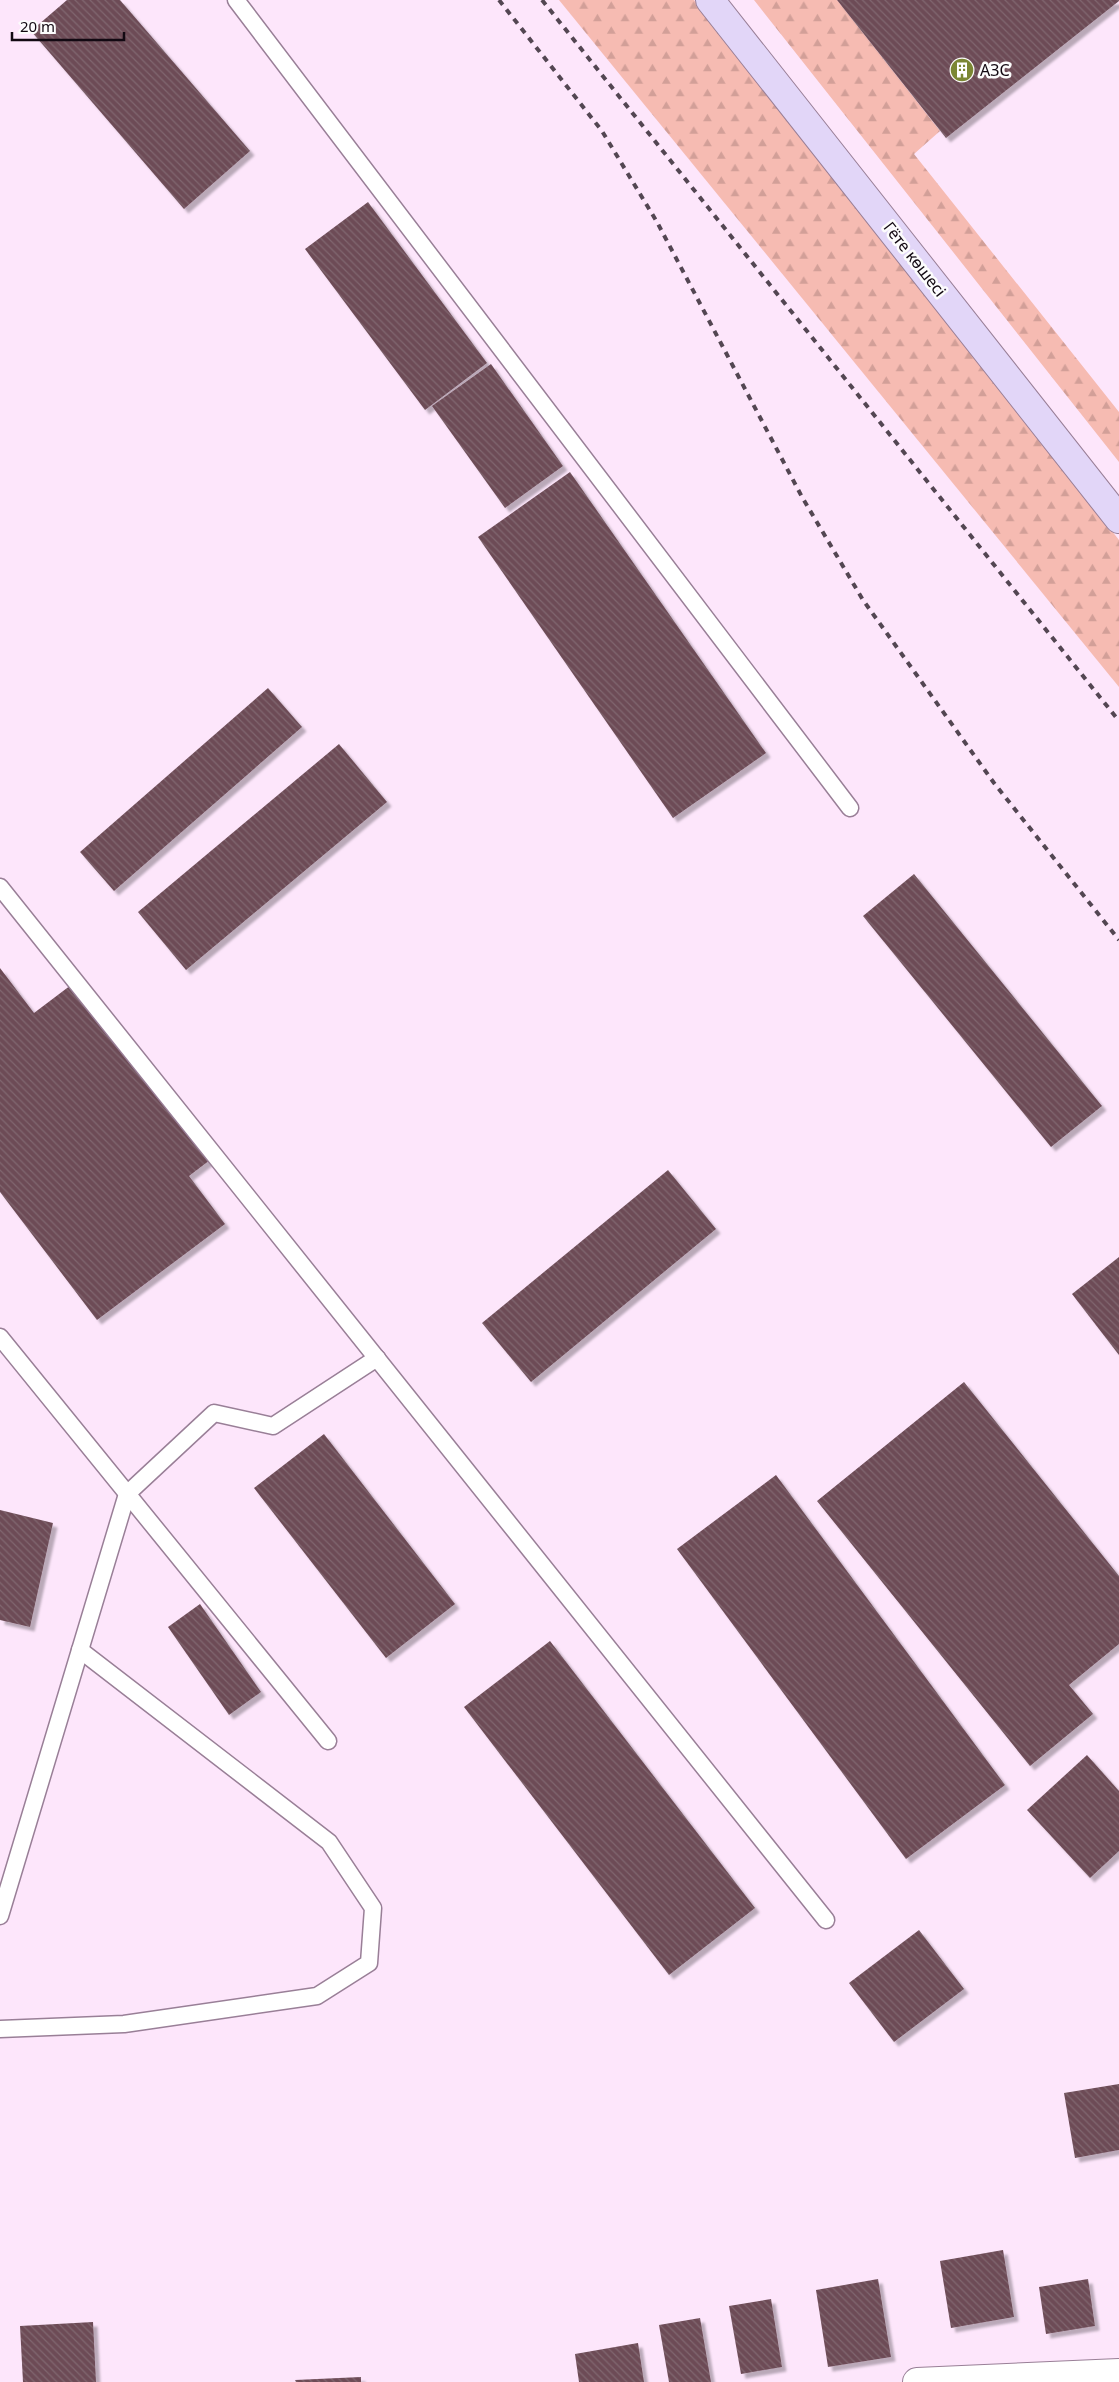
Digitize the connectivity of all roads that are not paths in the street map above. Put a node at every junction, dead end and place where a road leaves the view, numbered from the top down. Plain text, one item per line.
1 (236, 0) edge
2 (710, 0) edge
3 (1119, 519) edge
4 (850, 808) dead end
5 (0, 887) edge
6 (0, 1337) edge
7 (377, 1358) junction
8 (128, 1494) junction
9 (80, 1650) junction
10 (328, 1740) dead end
11 (0, 1916) edge
12 (826, 1920) dead end
13 (0, 2029) edge
14 (1119, 2373) edge
15 (917, 2382) edge

1 - 4 lane
2 - 3 main road, Гёте көшесі
5 - 7 lane
6 - 8 lane
7 - 8 lane
7 - 12 lane
8 - 9 lane
8 - 10 lane
9 - 11 lane
9 - 13 lane
14 - 15 street

